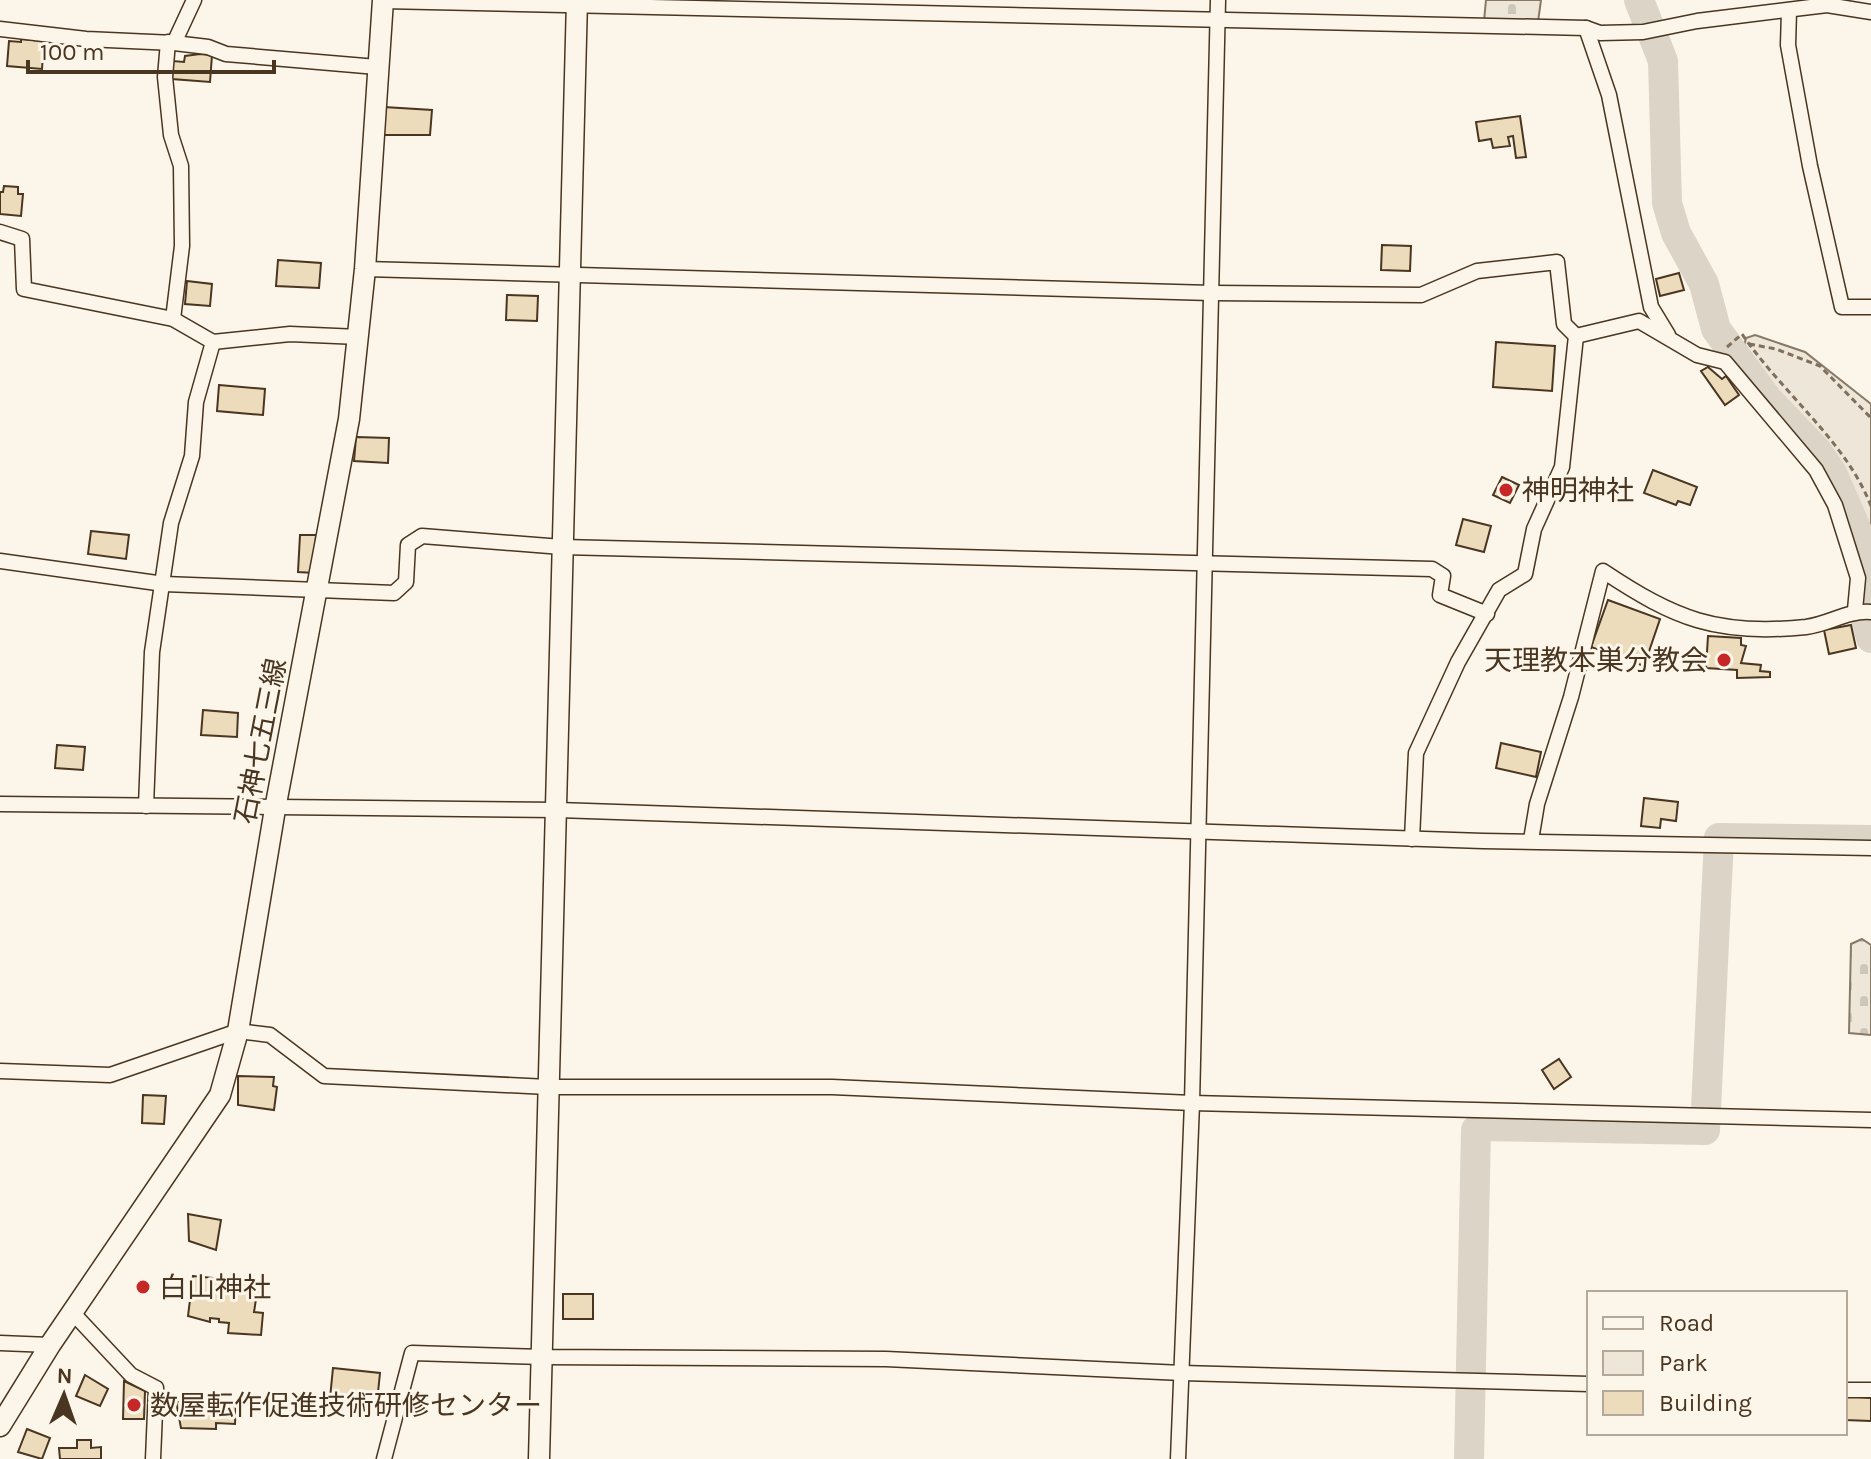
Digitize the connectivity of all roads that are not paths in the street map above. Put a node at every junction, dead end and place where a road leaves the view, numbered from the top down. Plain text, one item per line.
1 (194, 0) edge
2 (383, 0) edge
3 (1218, 0) edge
4 (577, 3) edge
5 (1789, 11) junction
6 (1871, 12) edge
7 (1218, 19) junction
8 (1586, 28) junction
9 (0, 29) edge
10 (171, 42) junction
11 (377, 67) junction
12 (0, 232) edge
13 (365, 269) junction
14 (570, 276) junction
15 (1211, 293) junction
16 (1871, 307) edge
17 (173, 319) junction
18 (1576, 336) junction
19 (359, 337) junction
20 (1669, 337) junction
21 (213, 342) junction
22 (562, 547) junction
23 (0, 561) edge
24 (1203, 563) junction
25 (164, 584) junction
26 (317, 591) junction
27 (1855, 610) junction
28 (1871, 612) edge
29 (1487, 614) junction
30 (0, 804) edge
31 (146, 806) junction
32 (275, 809) junction
33 (558, 810) junction
34 (1198, 832) junction
35 (1412, 839) junction
36 (1531, 840) junction
37 (1871, 848) edge
38 (238, 1031) junction
39 (0, 1071) edge
40 (548, 1087) junction
41 (1192, 1103) junction
42 (1871, 1120) edge
43 (72, 1312) junction
44 (0, 1343) edge
45 (50, 1345) junction
46 (544, 1357) junction
47 (1182, 1373) junction
48 (1587, 1384) edge
49 (1847, 1390) edge
50 (1871, 1390) edge
51 (0, 1426) edge
52 (153, 1459) edge
53 (384, 1459) edge
54 (539, 1459) edge
55 (1178, 1459) edge

1 - 10 street
2 - 4 street
2 - 11 main road, 石神七五三線
3 - 7 street
4 - 7 street
4 - 14 main road
5 - 6 street
5 - 8 street
5 - 16 street
7 - 8 street
7 - 15 street
8 - 20 street
9 - 10 street
10 - 11 street
10 - 17 street
11 - 13 main road, 石神七五三線
12 - 17 street
13 - 14 street
13 - 19 main road, 石神七五三線
14 - 15 street
14 - 22 main road
15 - 18 street
15 - 24 street
17 - 21 street
18 - 20 street
18 - 29 street
19 - 21 street
19 - 26 main road, 石神七五三線
20 - 27 street
21 - 25 street
22 - 24 street
22 - 26 street
22 - 33 main road
23 - 25 street
24 - 29 street
24 - 34 street
25 - 26 street
25 - 31 street
26 - 32 main road, 石神七五三線
27 - 28 street
27 - 36 street
29 - 35 street
30 - 31 street
31 - 32 street
32 - 33 street
32 - 38 main road, 石神七五三線
33 - 34 street
33 - 40 main road
34 - 35 street
34 - 41 street
35 - 36 street
36 - 37 street
38 - 39 street
38 - 40 street
38 - 43 main road, 石神七五三線
40 - 41 street
40 - 46 main road
41 - 42 street
41 - 47 street
43 - 45 main road, 石神七五三線
43 - 52 street
44 - 45 street
45 - 51 main road, 石神七五三線
46 - 47 street
46 - 53 street
46 - 54 main road
47 - 48 street
47 - 55 street
49 - 50 street

